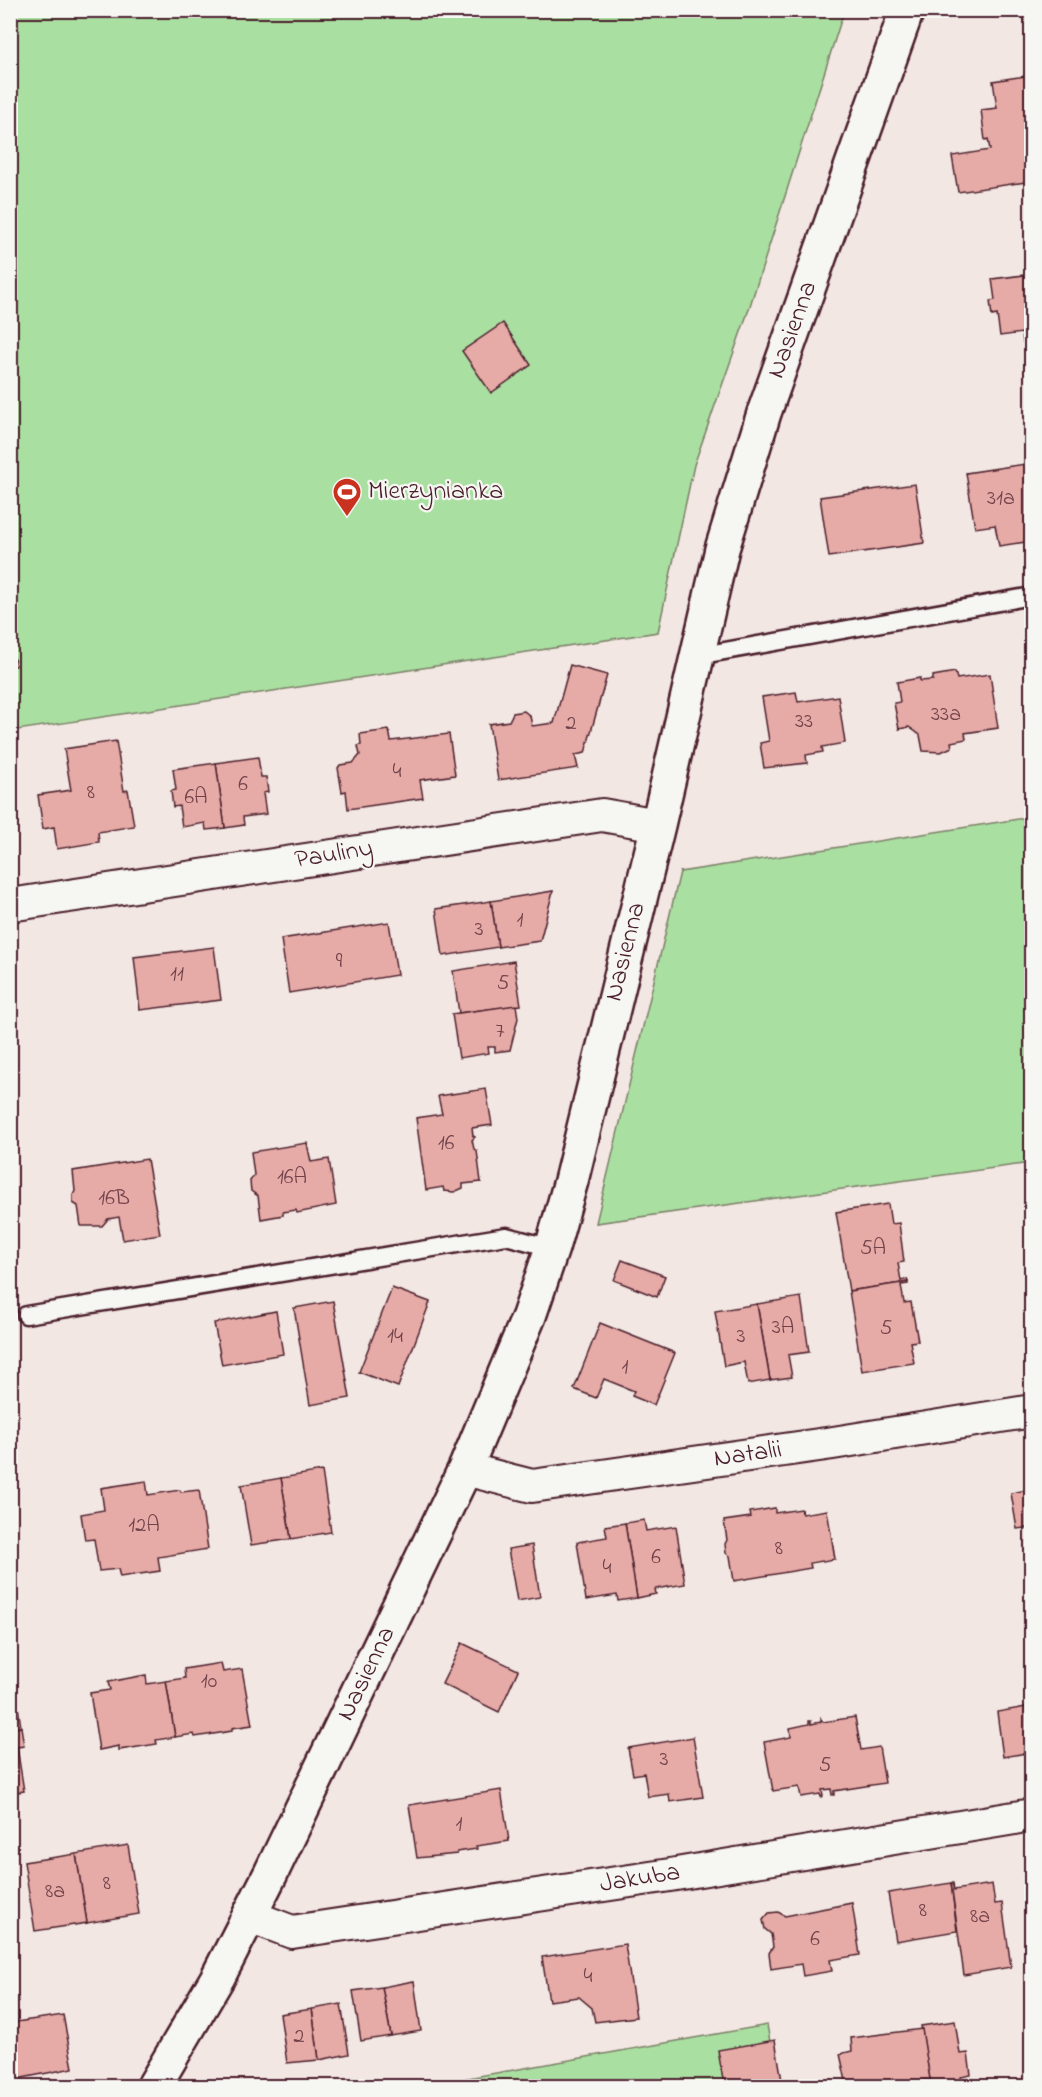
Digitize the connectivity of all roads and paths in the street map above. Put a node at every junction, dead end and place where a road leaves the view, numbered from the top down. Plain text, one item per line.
1 (907, 10) edge
2 (1032, 596) edge
3 (697, 656) junction
4 (658, 825) junction
5 (10, 904) edge
6 (552, 1248) junction
7 (26, 1315) dead end
8 (1032, 1411) edge
9 (465, 1469) junction
10 (1032, 1815) edge
11 (250, 1916) junction
12 (154, 2086) edge

1 - 3 street, Nasienna
2 - 3 lane
3 - 4 street, Nasienna
4 - 5 street, Pauliny
4 - 6 street, Nasienna
6 - 7 lane
6 - 9 street, Nasienna
8 - 9 street, Natalii
9 - 11 street, Nasienna
10 - 11 street, Jakuba
11 - 12 street, Nasienna

